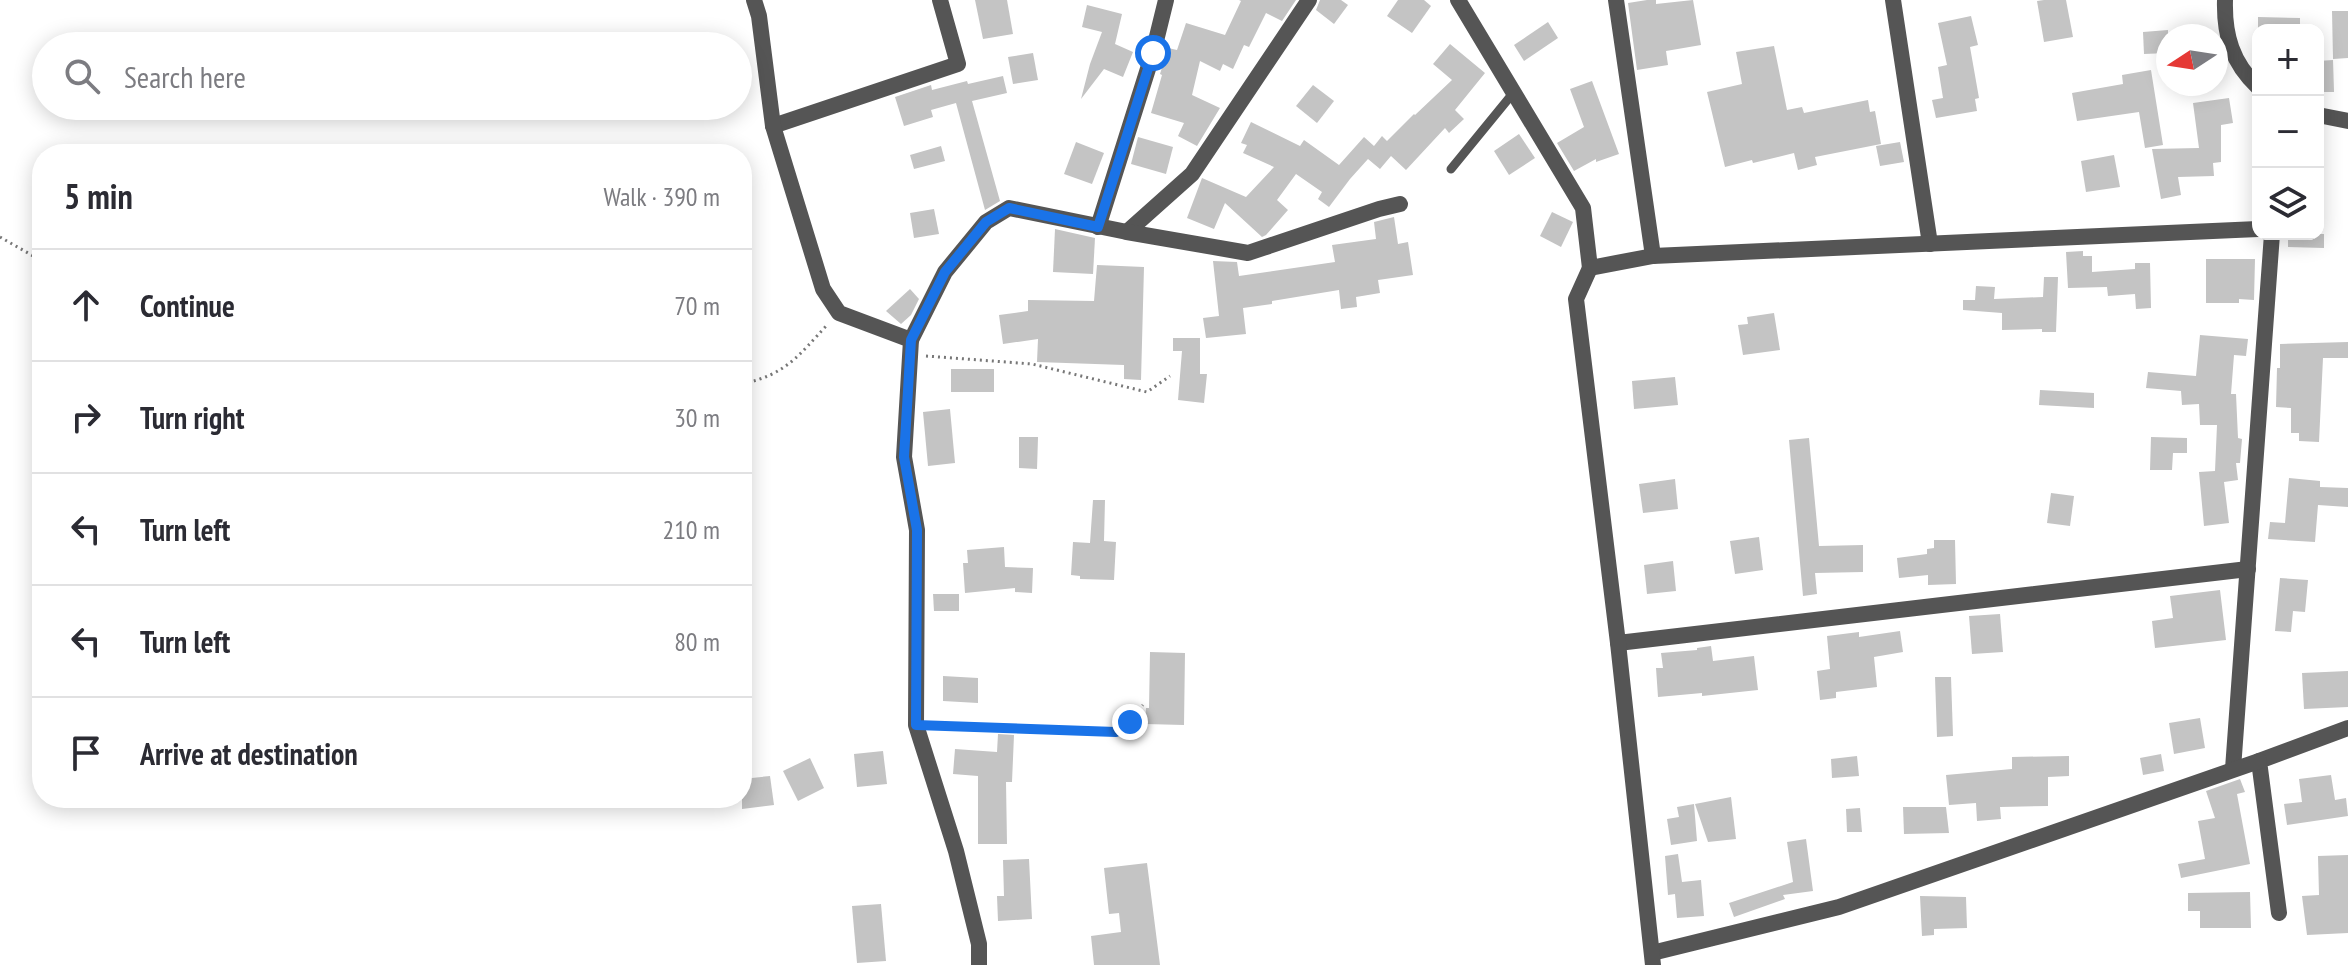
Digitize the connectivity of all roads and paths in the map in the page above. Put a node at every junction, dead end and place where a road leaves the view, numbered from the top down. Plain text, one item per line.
1 (754, 0) edge
2 (940, 0) edge
3 (1166, 0) edge
4 (1309, 0) edge
5 (1458, 0) edge
6 (1616, 0) edge
7 (1893, 0) edge
8 (2225, 0) edge
9 (2252, 82) edge
10 (1514, 92) junction
11 (2324, 116) edge
12 (2348, 121) edge
13 (773, 126) junction
14 (1451, 169) dead end
15 (1400, 204) dead end
16 (1098, 227) junction
17 (2252, 229) edge
18 (1127, 232) junction
19 (0, 237) edge
20 (2272, 240) edge
21 (1930, 244) junction
22 (32, 255) edge
23 (1653, 256) junction
24 (1590, 268) junction
25 (839, 313) junction
26 (911, 347) junction
27 (1170, 376) dead end
28 (752, 382) edge
29 (2248, 569) junction
30 (1618, 643) junction
31 (1143, 705) dead end
32 (916, 725) junction
33 (2348, 728) edge
34 (2259, 761) junction
35 (2233, 769) junction
36 (2279, 913) dead end
37 (1652, 959) edge
38 (979, 965) edge

1 - 13 street
2 - 13 street
3 - 16 street
4 - 18 street
5 - 10 street
6 - 23 street
7 - 21 street
8 - 9 street
10 - 14 lane
10 - 24 street
11 - 12 street
13 - 25 street
15 - 18 street
16 - 18 street
16 - 26 street
17 - 21 street
19 - 22 path
20 - 29 street
21 - 23 street
23 - 24 street
24 - 30 street
25 - 26 street
25 - 28 path
26 - 27 path
26 - 32 street
29 - 30 street
29 - 35 street
30 - 37 street
31 - 32 path
32 - 38 street
33 - 34 street
34 - 35 street
34 - 36 street
35 - 37 street

